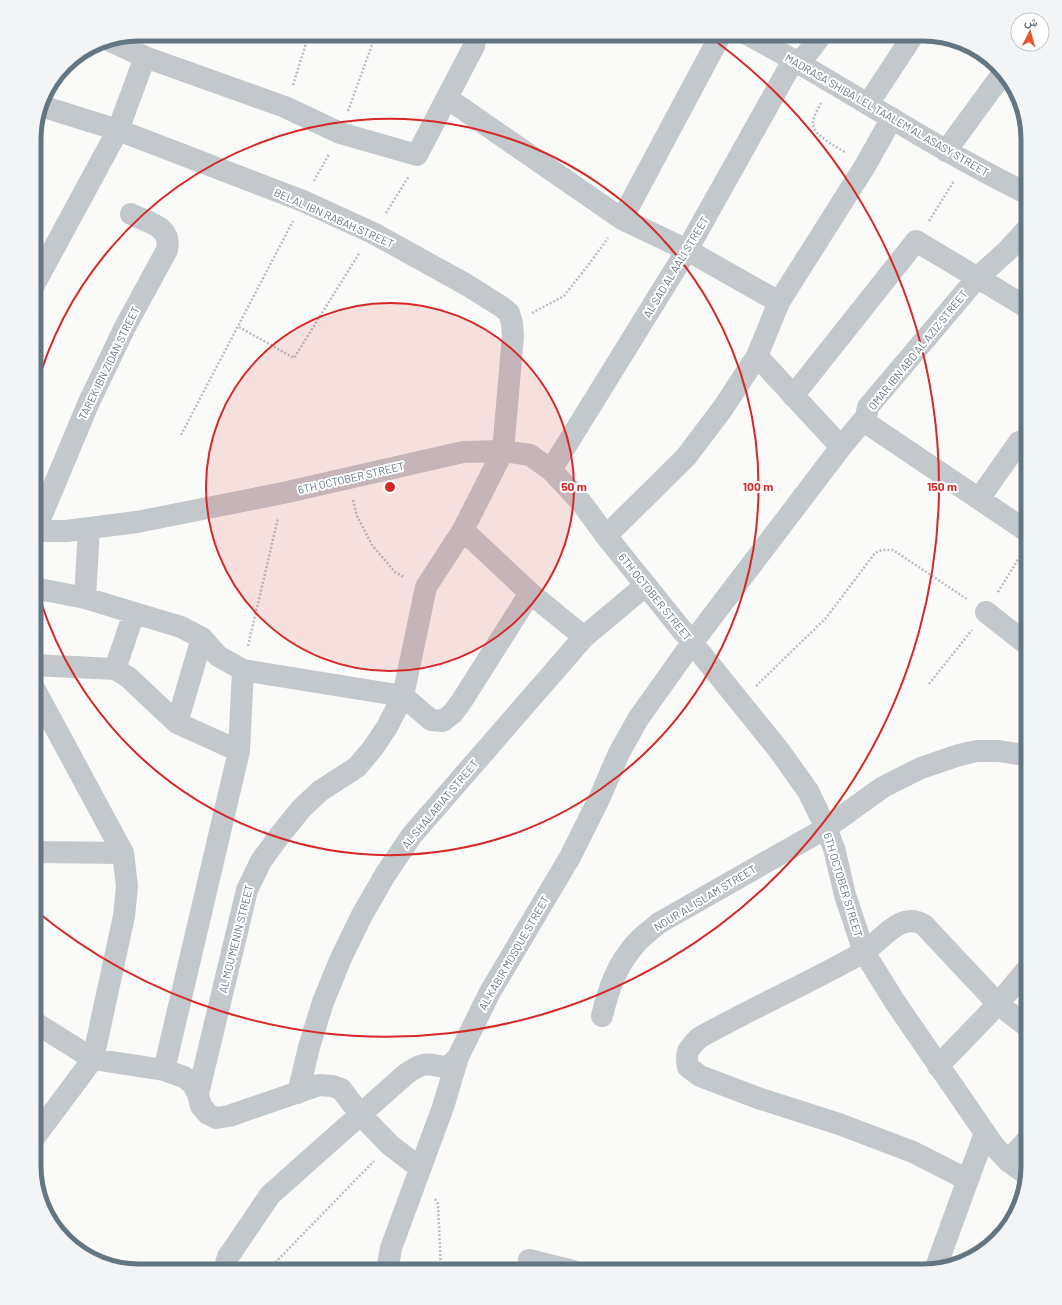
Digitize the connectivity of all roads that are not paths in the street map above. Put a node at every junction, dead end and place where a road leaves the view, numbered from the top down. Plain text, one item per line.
1 (475, 41) edge
2 (717, 41) edge
3 (760, 41) edge
4 (816, 41) edge
5 (909, 41) edge
6 (116, 44) edge
7 (145, 57) junction
8 (797, 61) junction
9 (999, 77) edge
10 (448, 98) junction
11 (868, 104) junction
12 (46, 108) edge
13 (892, 118) junction
14 (118, 130) junction
15 (946, 151) junction
16 (1021, 190) edge
17 (131, 214) dead end
18 (622, 219) junction
19 (1021, 236) edge
20 (687, 250) junction
21 (41, 272) edge
22 (977, 278) junction
23 (780, 302) junction
24 (1021, 304) edge
25 (757, 356) junction
26 (793, 396) junction
27 (866, 417) junction
28 (1019, 442) dead end
29 (840, 447) junction
30 (503, 451) junction
31 (551, 470) junction
32 (980, 499) junction
33 (41, 517) edge
34 (89, 528) junction
35 (463, 530) junction
36 (41, 531) edge
37 (606, 536) junction
38 (1021, 536) edge
39 (646, 585) junction
40 (41, 589) edge
41 (530, 593) junction
42 (85, 598) junction
43 (986, 612) road end
44 (134, 613) junction
45 (584, 637) junction
46 (202, 638) junction
47 (1021, 640) edge
48 (692, 642) junction
49 (41, 665) edge
50 (115, 669) junction
51 (243, 670) junction
52 (403, 696) junction
53 (41, 701) edge
54 (177, 723) junction
55 (239, 751) junction
56 (1021, 755) edge
57 (826, 828) junction
58 (41, 852) edge
59 (123, 853) junction
60 (864, 952) junction
61 (1021, 976) edge
62 (998, 1004) junction
63 (602, 1016) dead end
64 (1021, 1022) edge
65 (41, 1026) edge
66 (458, 1057) junction
67 (93, 1059) junction
68 (938, 1066) junction
69 (164, 1070) junction
70 (298, 1093) junction
71 (198, 1094) junction
72 (360, 1114) junction
73 (41, 1129) edge
74 (985, 1133) junction
75 (1021, 1147) edge
76 (1008, 1161) junction
77 (420, 1168) junction
78 (1021, 1170) edge
79 (968, 1180) junction
80 (529, 1260) dead end
81 (938, 1263) edge
82 (226, 1264) edge
83 (388, 1264) edge
84 (545, 1264) edge

1 - 10 street
2 - 18 street
3 - 8 street, MADRASA SHIBA LEL TAALEM AL ASASY STREET
4 - 8 street, AL SAD AL AALI STREET
5 - 11 street
6 - 7 street
7 - 10 street
7 - 14 street
8 - 11 street, MADRASA SHIBA LEL TAALEM AL ASASY STREET
8 - 20 street, AL SAD AL AALI STREET
9 - 15 street
10 - 18 street
11 - 13 street, MADRASA SHIBA LEL TAALEM AL ASASY STREET
12 - 14 street, BELAL IBN RABAH STREET
13 - 15 street, MADRASA SHIBA LEL TAALEM AL ASASY STREET
13 - 23 street
14 - 21 street
14 - 30 street, BELAL IBN RABAH STREET
15 - 16 street, MADRASA SHIBA LEL TAALEM AL ASASY STREET
17 - 33 street, TAREK IBN ZIDAN STREET
18 - 20 street
19 - 22 street, OMAR IBN ABD AL AZIZ STREET
20 - 23 street
20 - 31 street, AL SAD AL AALI STREET
22 - 24 street
22 - 26 street
22 - 27 street, OMAR IBN ABD AL AZIZ STREET
23 - 25 street
25 - 26 street
25 - 37 street
26 - 29 street
27 - 29 street, AL KABIR MOSQUE STREET
27 - 32 street, OMAR IBN ABD AL AZIZ STREET
28 - 32 street
29 - 48 street, AL KABIR MOSQUE STREET
30 - 31 street, 6TH OCTOBER STREET
30 - 34 street, 6TH OCTOBER STREET
30 - 35 street
31 - 37 street, 6TH OCTOBER STREET
32 - 38 street, OMAR IBN ABD AL AZIZ STREET
34 - 36 street, 6TH OCTOBER STREET
34 - 42 street
35 - 41 street
35 - 52 street, AL MOU'MENIN STREET
37 - 39 street, 6TH OCTOBER STREET
39 - 45 street, AL SHALABIAT STREET
39 - 48 street, 6TH OCTOBER STREET
40 - 42 street
41 - 45 street
41 - 52 street
42 - 44 street
43 - 47 street
44 - 46 street
44 - 50 street
45 - 70 street, AL SHALABIAT STREET
46 - 51 street
46 - 54 street
48 - 57 street, 6TH OCTOBER STREET
48 - 66 street, AL KABIR MOSQUE STREET
49 - 50 street
50 - 54 street
51 - 52 street
51 - 55 street
52 - 71 street, AL MOU'MENIN STREET
53 - 59 street
54 - 55 street
55 - 69 street
56 - 57 street, NOUR AL ISLAM STREET
57 - 60 street, 6TH OCTOBER STREET
57 - 63 street, NOUR AL ISLAM STREET
58 - 59 street
59 - 67 street
60 - 62 street
60 - 68 street, 6TH OCTOBER STREET
60 - 79 street
61 - 62 street
62 - 64 street
62 - 68 street
65 - 67 street
66 - 72 street
66 - 77 street, AL KABIR MOSQUE STREET
67 - 69 street
67 - 73 street
68 - 74 street, 6TH OCTOBER STREET
69 - 71 street
70 - 71 street
70 - 72 street
72 - 77 street
72 - 82 street
74 - 76 street, 6TH OCTOBER STREET
74 - 79 street
75 - 76 street
76 - 78 street, 6TH OCTOBER STREET
77 - 83 street, AL KABIR MOSQUE STREET
79 - 81 street
80 - 84 street

